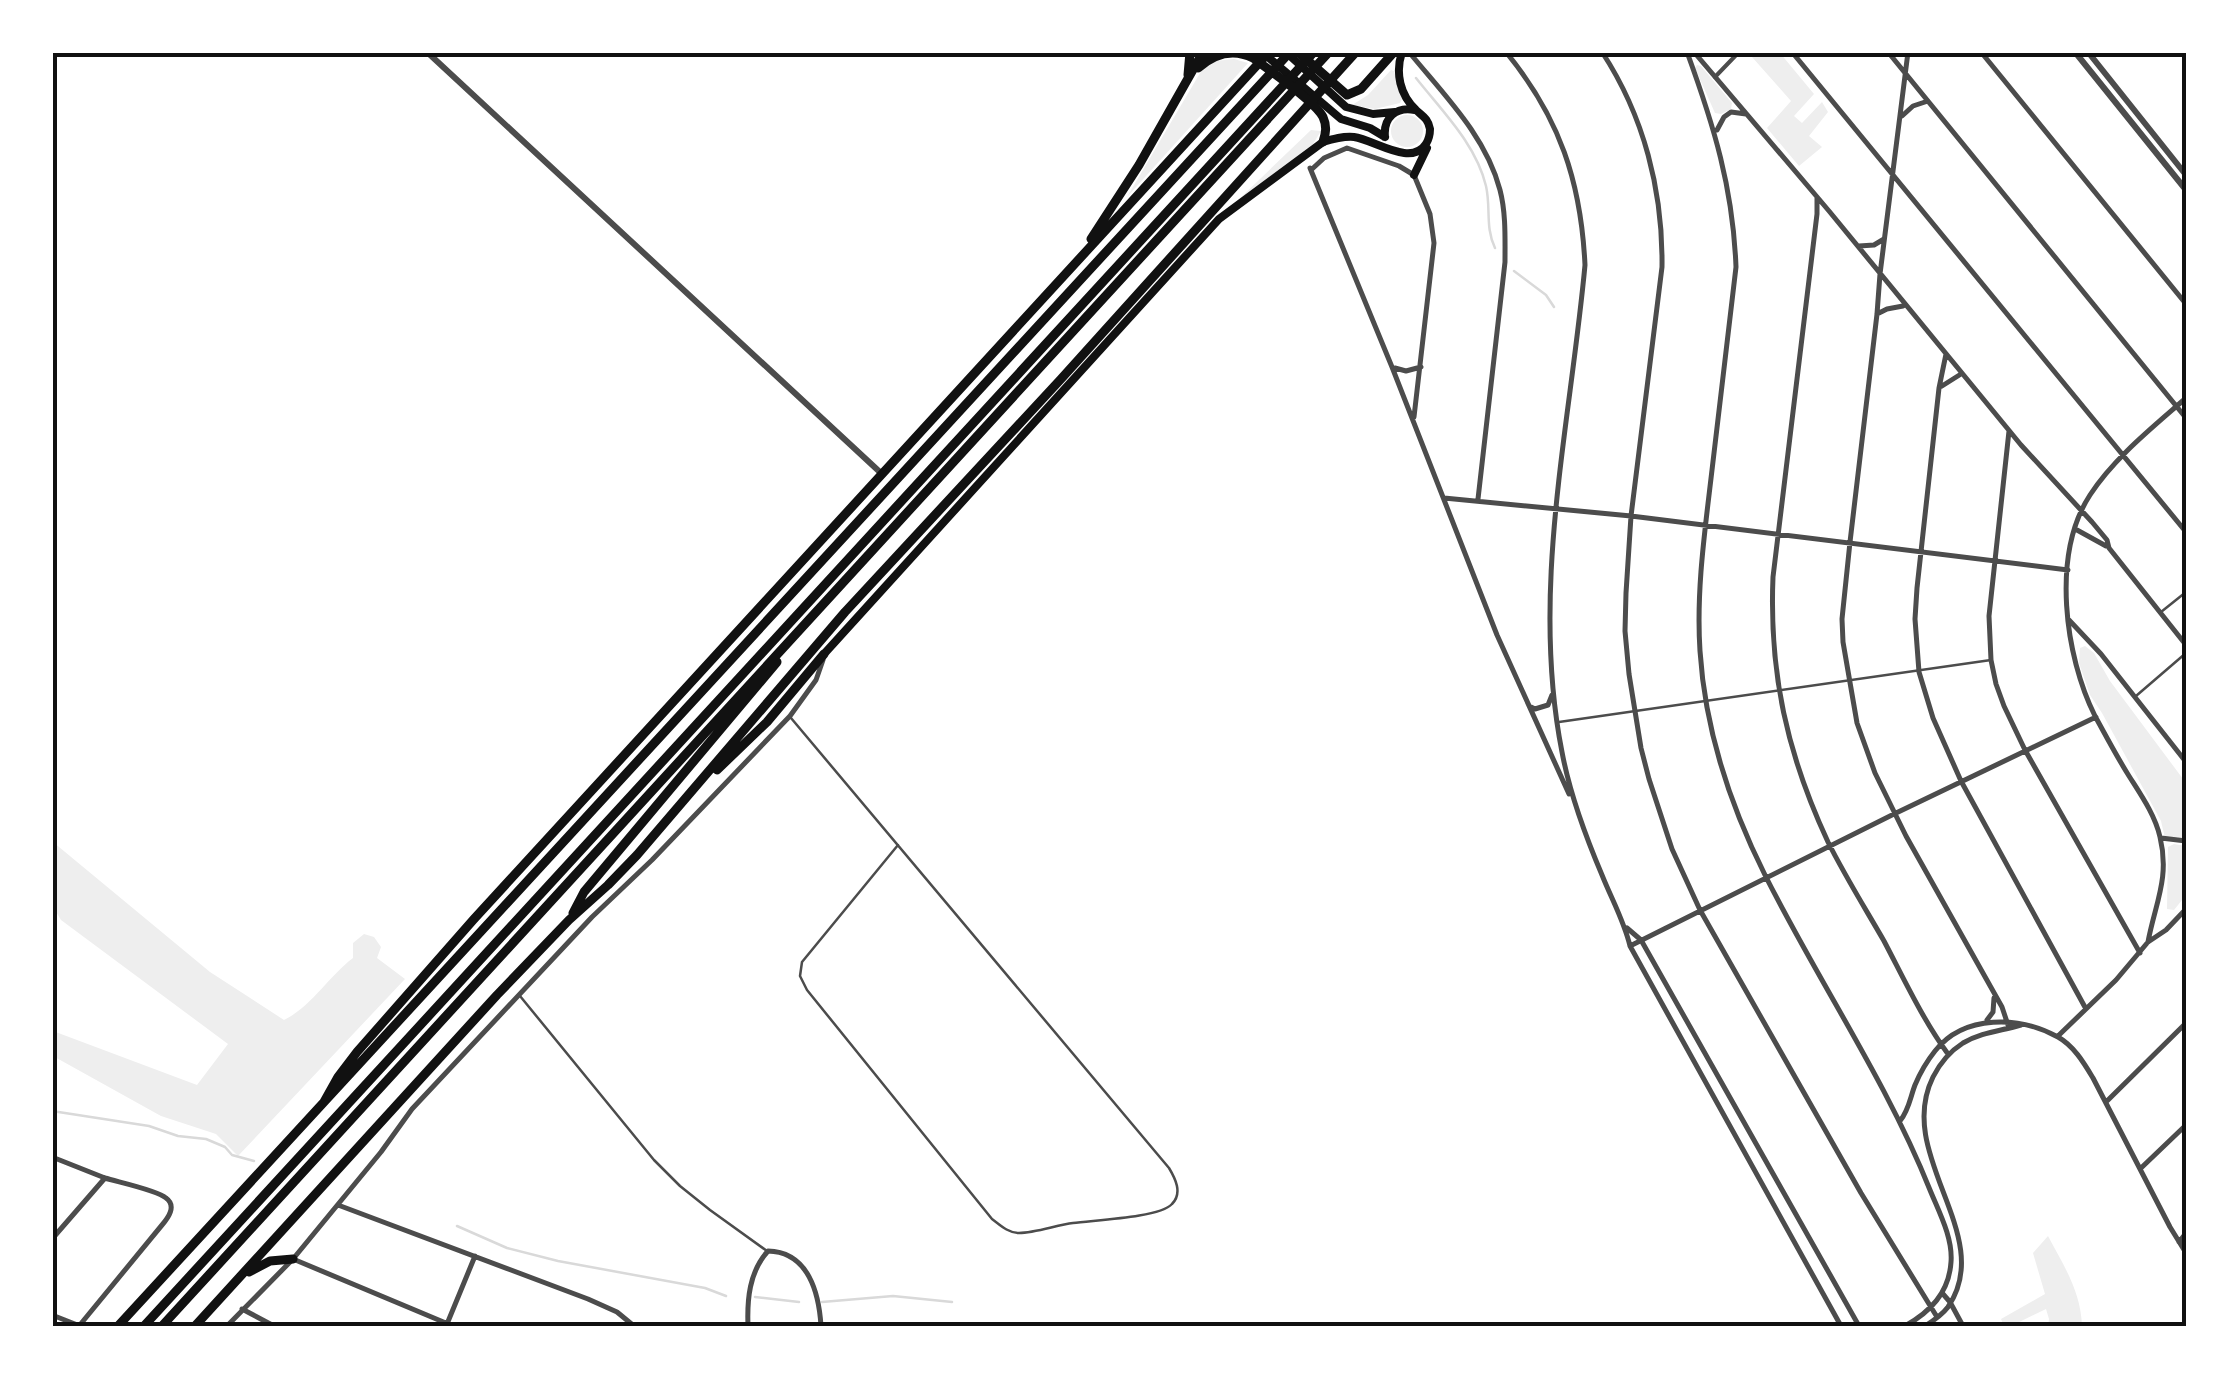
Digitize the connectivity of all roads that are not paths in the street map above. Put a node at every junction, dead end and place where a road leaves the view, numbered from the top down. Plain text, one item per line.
1 (427, 52) edge
2 (1190, 52) edge
3 (1203, 52) edge
4 (1266, 52) edge
5 (1288, 52) edge
6 (1298, 52) edge
7 (1314, 52) edge
8 (1356, 52) edge
9 (1394, 52) edge
10 (1402, 52) edge
11 (1410, 52) edge
12 (1506, 52) edge
13 (1602, 52) edge
14 (1686, 52) edge
15 (1694, 52) edge
16 (1740, 52) edge
17 (1792, 52) edge
18 (1888, 52) edge
19 (1908, 52) edge
20 (1982, 52) edge
21 (2076, 52) edge
22 (2088, 52) edge
23 (1329, 53) edge
24 (1906, 73) junction
25 (1715, 78) junction
26 (1186, 82) junction
27 (1928, 101) junction
28 (1273, 106) junction
29 (1415, 110) junction
30 (1395, 112) junction
31 (1748, 115) junction
32 (1900, 118) junction
33 (1716, 132) junction
34 (1385, 137) junction
35 (1428, 140) junction
36 (1323, 142) junction
37 (1392, 148) junction
38 (1892, 173) junction
39 (1414, 175) junction
40 (2186, 175) edge
41 (2186, 190) edge
42 (1817, 198) junction
43 (1829, 211) junction
44 (1816, 228) junction
45 (1884, 239) junction
46 (1856, 245) junction
47 (1076, 264) junction
48 (1880, 274) junction
49 (2186, 304) edge
50 (1904, 306) junction
51 (1877, 314) junction
52 (1946, 354) junction
53 (1392, 367) junction
54 (1420, 367) junction
55 (1961, 374) junction
56 (1940, 388) junction
57 (2186, 398) edge
58 (2177, 406) junction
59 (2186, 418) edge
60 (1414, 420) junction
61 (2009, 431) junction
62 (2021, 445) junction
63 (2123, 456) junction
64 (2006, 459) junction
65 (882, 474) junction
66 (1444, 498) junction
67 (1478, 500) junction
68 (1556, 508) junction
69 (2081, 512) junction
70 (1631, 516) junction
71 (1705, 525) junction
72 (2076, 530) junction
73 (2186, 532) edge
74 (1778, 534) junction
75 (1850, 542) junction
76 (2109, 548) junction
77 (1920, 553) junction
78 (1993, 561) junction
79 (2068, 570) junction
80 (2186, 592) edge
81 (2159, 612) junction
82 (2067, 618) junction
83 (794, 636) junction
84 (2186, 645) edge
85 (2186, 653) edge
86 (824, 654) junction
87 (1991, 660) junction
88 (1919, 672) junction
89 (1848, 682) junction
90 (1778, 689) junction
91 (1554, 691) junction
92 (2134, 697) junction
93 (1706, 700) junction
94 (1528, 706) junction
95 (1635, 711) junction
96 (790, 716) junction
97 (2096, 716) junction
98 (1557, 722) junction
99 (2025, 750) junction
100 (2186, 762) edge
101 (1961, 781) junction
102 (1573, 801) junction
103 (672, 813) junction
104 (1894, 814) junction
105 (2161, 838) junction
106 (2186, 842) edge
107 (898, 845) junction
108 (1830, 846) junction
109 (1766, 877) junction
110 (2186, 909) edge
111 (1700, 910) junction
112 (569, 920) junction
113 (1626, 927) junction
114 (1640, 940) junction
115 (2148, 942) junction
116 (1630, 946) junction
117 (2140, 953) junction
118 (519, 995) junction
119 (1994, 995) junction
120 (2086, 1009) junction
121 (2007, 1020) junction
122 (1985, 1023) junction
123 (2186, 1023) edge
124 (2024, 1024) junction
125 (2009, 1028) junction
126 (2058, 1036) junction
127 (1941, 1044) junction
128 (1948, 1054) junction
129 (2106, 1102) junction
130 (321, 1109) junction
131 (1900, 1121) junction
132 (2186, 1124) edge
133 (52, 1157) edge
134 (2140, 1169) junction
135 (106, 1178) junction
136 (338, 1205) junction
137 (2186, 1233) edge
138 (52, 1239) edge
139 (2179, 1242) junction
140 (768, 1252) junction
141 (2186, 1253) edge
142 (476, 1256) junction
143 (293, 1258) junction
144 (239, 1280) junction
145 (1943, 1294) junction
146 (1950, 1302) junction
147 (1930, 1308) junction
148 (242, 1309) junction
149 (52, 1315) edge
150 (1937, 1318) junction
151 (79, 1326) edge
152 (118, 1326) edge
153 (144, 1326) edge
154 (162, 1326) edge
155 (195, 1326) edge
156 (227, 1326) edge
157 (274, 1326) edge
158 (448, 1326) edge
159 (634, 1326) edge
160 (748, 1326) edge
161 (822, 1326) edge
162 (1841, 1326) edge
163 (1859, 1326) edge
164 (1905, 1326) edge
165 (1924, 1326) edge
166 (1963, 1326) edge

1 - 65 street
2 - 26 highway
3 - 26 highway
4 - 34 main road
4 - 47 highway
5 - 30 main road
5 - 130 highway
6 - 9 highway
7 - 28 highway
8 - 103 highway
10 - 29 main road
11 - 67 street
12 - 68 street
13 - 70 street
14 - 33 street
15 - 25 street
16 - 25 street
17 - 38 street
18 - 24 street
19 - 24 street
20 - 49 street
21 - 41 street
22 - 40 street
23 - 28 highway
24 - 27 street
24 - 32 street
25 - 31 street
26 - 36 highway
26 - 47 highway
27 - 32 street
27 - 58 street
28 - 83 highway
28 - 153 highway
29 - 30 main road
29 - 35 main road
30 - 34 main road
31 - 33 street
31 - 42 street
32 - 38 street
33 - 71 street
34 - 37 main road
35 - 37 main road
35 - 39 main road
36 - 37 main road
36 - 86 main road
38 - 45 street
38 - 63 street
39 - 53 street
39 - 54 street
42 - 43 street
42 - 44 street
43 - 44 street
43 - 46 street
44 - 74 street
45 - 46 street
45 - 48 street
46 - 48 street
47 - 65 highway
48 - 50 street
48 - 51 street
50 - 51 street
50 - 52 street
51 - 75 street
52 - 55 street
52 - 56 street
53 - 54 street
53 - 60 street
54 - 60 street
55 - 56 street
55 - 61 street
56 - 77 street
57 - 58 street
58 - 59 street
58 - 63 street
60 - 66 street
61 - 62 street
61 - 64 street
62 - 64 street
62 - 69 street
63 - 69 street
63 - 73 street
64 - 78 street
65 - 130 highway
66 - 67 street
66 - 94 street
67 - 68 street
68 - 70 street
68 - 91 street
69 - 72 street
69 - 76 street
70 - 71 street
70 - 95 street
71 - 74 street
71 - 93 street
72 - 76 street
72 - 79 street
74 - 75 street
74 - 90 street
75 - 77 street
75 - 89 street
76 - 81 street
77 - 78 street
77 - 88 street
78 - 79 street
78 - 87 street
79 - 82 street
80 - 81 lane
81 - 84 street
82 - 92 street
82 - 97 street
83 - 112 highway
83 - 154 highway
85 - 92 lane
86 - 96 street
86 - 103 highway
87 - 88 lane
87 - 99 street
88 - 89 lane
88 - 101 street
89 - 90 lane
89 - 104 street
90 - 93 lane
90 - 108 street
91 - 94 street
91 - 98 street
92 - 100 street
93 - 95 lane
93 - 109 street
94 - 102 street
95 - 98 lane
95 - 111 street
96 - 107 lane
96 - 118 street
97 - 99 street
97 - 105 street
98 - 102 street
99 - 101 street
99 - 117 street
101 - 104 street
101 - 120 street
102 - 113 street
103 - 112 highway
104 - 108 street
104 - 119 street
105 - 106 street
105 - 115 street
107 - 107 lane
108 - 109 street
108 - 127 street
109 - 111 street
109 - 131 street
110 - 115 street
111 - 114 street
111 - 147 street
112 - 144 highway
113 - 114 street
113 - 116 street
114 - 116 street
114 - 163 street
115 - 117 street
116 - 162 street
117 - 120 street
118 - 136 street
118 - 140 lane
119 - 121 street
119 - 122 street
120 - 126 street
121 - 122 street
121 - 124 street
121 - 125 street
122 - 127 street
123 - 129 street
124 - 125 street
124 - 126 street
125 - 128 street
126 - 129 street
127 - 128 street
127 - 131 street
128 - 146 street
129 - 134 street
130 - 152 highway
131 - 145 street
132 - 134 street
133 - 135 street
134 - 139 street
135 - 138 street
135 - 151 street
136 - 142 street
136 - 143 street
137 - 139 street
139 - 141 street
140 - 160 street
140 - 161 street
142 - 158 street
142 - 159 street
143 - 144 highway
143 - 148 street
143 - 158 street
144 - 155 highway
145 - 146 street
145 - 147 street
146 - 150 street
146 - 166 street
147 - 150 street
147 - 164 street
148 - 156 street
148 - 157 street
149 - 151 street
150 - 165 street

